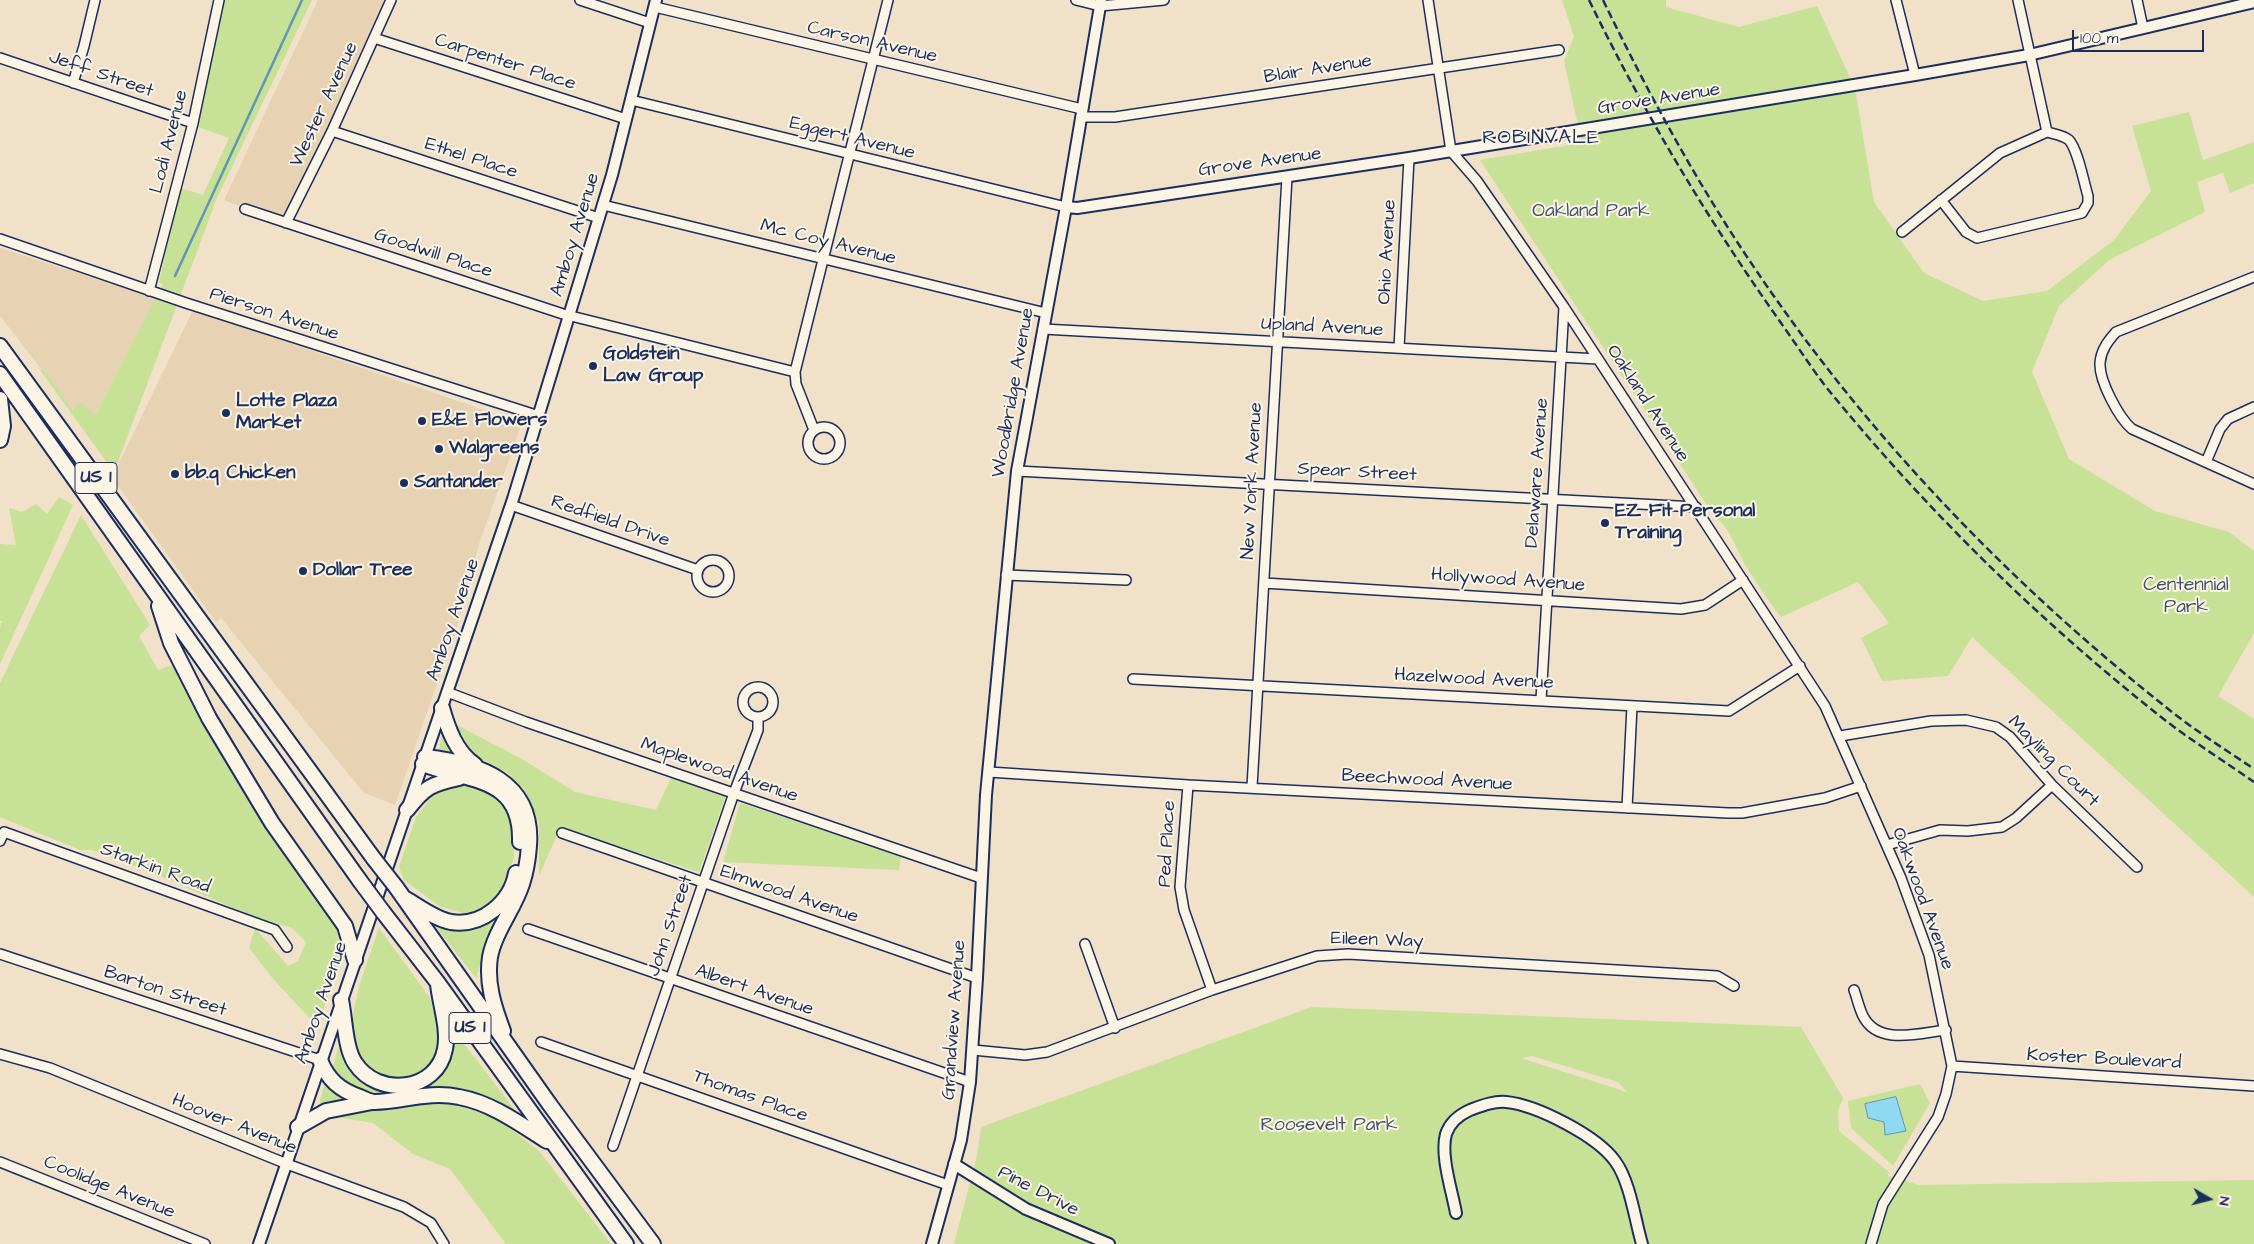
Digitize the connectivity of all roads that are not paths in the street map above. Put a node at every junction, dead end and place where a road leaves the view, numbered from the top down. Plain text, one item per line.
1 (95, 0) edge
2 (219, 0) edge
3 (391, 0) edge
4 (580, 0) edge
5 (888, 0) edge
6 (1076, 0) edge
7 (1164, 0) edge
8 (1428, 0) edge
9 (1896, 0) edge
10 (2018, 0) edge
11 (2137, 0) edge
12 (2253, 1) edge
13 (655, 3) edge
14 (1100, 3) edge
15 (650, 23) junction
16 (2143, 28) junction
17 (374, 38) junction
18 (1559, 50) dead end
19 (2029, 55) junction
20 (0, 58) edge
21 (872, 60) junction
22 (1438, 68) junction
23 (1915, 75) junction
24 (73, 83) junction
25 (631, 100) junction
26 (1082, 113) junction
27 (626, 120) junction
28 (192, 123) junction
29 (332, 131) junction
30 (2047, 132) junction
31 (1451, 151) junction
32 (849, 155) junction
33 (1409, 158) junction
34 (1287, 178) junction
35 (1941, 200) junction
36 (603, 205) junction
37 (1066, 207) junction
38 (245, 209) dead end
39 (599, 218) junction
40 (286, 223) junction
41 (1902, 232) dead end
42 (0, 239) edge
43 (824, 259) junction
44 (2254, 277) edge
45 (149, 291) junction
46 (1564, 307) junction
47 (1046, 313) junction
48 (570, 316) junction
49 (1043, 329) junction
50 (1277, 342) junction
51 (0, 346) edge
52 (1399, 348) junction
53 (1561, 357) junction
54 (1598, 359) junction
55 (795, 372) junction
56 (0, 374) edge
57 (0, 399) edge
58 (2254, 407) edge
59 (539, 416) junction
60 (814, 430) dead end
61 (0, 440) edge
62 (2206, 462) junction
63 (1017, 471) junction
64 (1269, 484) junction
65 (2254, 484) edge
66 (1552, 500) junction
67 (511, 505) junction
68 (1696, 507) junction
69 (698, 570) dead end
70 (1006, 574) junction
71 (1126, 580) dead end
72 (1743, 580) junction
73 (1264, 583) junction
74 (153, 591) junction
75 (1546, 600) junction
76 (1800, 666) junction
77 (1133, 678) dead end
78 (1809, 680) joint
79 (1259, 685) junction
80 (447, 692) junction
81 (1541, 700) junction
82 (1632, 706) junction
83 (442, 708) junction
84 (758, 717) dead end
85 (1840, 736) junction
86 (424, 760) junction
87 (483, 771) junction
88 (989, 772) junction
89 (464, 777) junction
90 (1188, 785) junction
91 (2052, 785) junction
92 (1861, 786) junction
93 (1252, 787) junction
94 (734, 793) junction
95 (986, 795) joint
96 (1627, 808) junction
97 (407, 810) junction
98 (562, 833) dead end
99 (0, 841) edge
100 (1886, 844) junction
101 (2137, 868) dead end
102 (981, 878) junction
103 (703, 883) junction
104 (399, 892) junction
105 (528, 929) dead end
106 (1085, 944) dead end
107 (287, 947) dead end
108 (0, 954) edge
109 (355, 960) junction
110 (978, 978) junction
111 (670, 979) junction
112 (438, 983) junction
113 (1734, 986) dead end
114 (1212, 990) junction
115 (1854, 990) dead end
116 (341, 1000) junction
117 (1115, 1028) junction
118 (1946, 1030) junction
119 (541, 1042) dead end
120 (508, 1046) junction
121 (973, 1050) junction
122 (0, 1054) edge
123 (320, 1060) junction
124 (1952, 1066) junction
125 (638, 1074) junction
126 (970, 1082) junction
127 (2254, 1086) edge
128 (373, 1102) junction
129 (298, 1127) junction
130 (554, 1146) junction
131 (613, 1146) dead end
132 (0, 1162) edge
133 (287, 1164) junction
134 (954, 1164) junction
135 (948, 1185) junction
136 (1456, 1213) dead end
137 (205, 1244) edge
138 (259, 1244) edge
139 (444, 1244) edge
140 (626, 1244) edge
141 (653, 1244) edge
142 (932, 1244) edge
143 (1109, 1244) edge
144 (1642, 1244) edge
145 (1871, 1244) edge

1 - 24 street
2 - 28 street, Lodi Avenue
3 - 17 street, Wester Avenue
4 - 15 street
5 - 21 street
6 - 14 street
7 - 14 street
8 - 22 street
9 - 23 street
10 - 19 street
11 - 16 street
12 - 16 street, Grove Avenue
13 - 15 street, Amboy Avenue
13 - 21 street, Carson Avenue
14 - 26 street, Woodbridge Avenue
15 - 25 street, Amboy Avenue
16 - 19 street, Grove Avenue
17 - 27 street, Carpenter Place
17 - 29 street, Wester Avenue
18 - 22 street, Blair Avenue
19 - 23 street, Grove Avenue
19 - 30 street
20 - 24 street, Jeff Street
21 - 26 street, Carson Avenue
21 - 32 street
22 - 26 street, Blair Avenue
22 - 31 street
23 - 31 street, Grove Avenue
24 - 28 street, Jeff Street
25 - 27 street, Amboy Avenue
25 - 32 street, Eggert Avenue
26 - 37 street, Woodbridge Avenue
27 - 36 street, Amboy Avenue
28 - 45 street, Lodi Avenue
29 - 39 street, Ethel Place
29 - 40 street, Wester Avenue
30 - 35 street
30 - 35 street
31 - 33 street, Grove Avenue
31 - 46 street, Oakland Avenue
32 - 37 street, Eggert Avenue
32 - 43 street
33 - 34 street, Grove Avenue
33 - 52 street, Ohio Avenue
34 - 37 street, Grove Avenue
34 - 50 street, New York Avenue
35 - 41 street
36 - 39 street, Amboy Avenue
36 - 43 street, Mc Coy Avenue
37 - 47 street, Woodbridge Avenue
38 - 40 street, Goodwill Place
39 - 48 street, Amboy Avenue
40 - 48 street, Goodwill Place
42 - 45 street, Pierson Avenue
43 - 47 street, Mc Coy Avenue
43 - 55 street
44 - 62 street
45 - 59 street, Pierson Avenue
46 - 53 street, Delaware Avenue
46 - 54 street, Oakland Avenue
47 - 49 street, Woodbridge Avenue
48 - 55 street, Goodwill Place
48 - 59 street, Amboy Avenue
49 - 50 street, Upland Avenue
49 - 63 street, Woodbridge Avenue
50 - 52 street, Upland Avenue
50 - 64 street, New York Avenue
51 - 104 highway, US 1, bridge
52 - 53 street, Upland Avenue
53 - 54 street, Upland Avenue
53 - 66 street, Delaware Avenue
54 - 68 street, Oakland Avenue
55 - 60 street
56 - 74 highway, US 1
57 - 61 highway
58 - 62 street
59 - 67 street, Amboy Avenue
62 - 65 street
63 - 64 street, Spear Street
63 - 70 street, Woodbridge Avenue
64 - 66 street, Spear Street
64 - 73 street, New York Avenue
66 - 68 street, Spear Street
66 - 75 street, Delaware Avenue
67 - 69 street, Redfield Drive
67 - 80 street, Amboy Avenue
68 - 72 street, Oakland Avenue
70 - 71 street
70 - 88 street, Woodbridge Avenue
72 - 75 street, Hollywood Avenue
72 - 76 street, Oakland Avenue
73 - 75 street, Hollywood Avenue
73 - 79 street, New York Avenue
74 - 109 highway
74 - 112 highway, US 1, bridge
75 - 81 street, Delaware Avenue
76 - 78 street, Oakland Avenue
76 - 82 street, Hazelwood Avenue
77 - 79 street, Hazelwood Avenue
78 - 85 street, Oakwood Avenue
79 - 81 street, Hazelwood Avenue
79 - 93 street, New York Avenue
80 - 83 street, Amboy Avenue
80 - 94 street, Maplewood Avenue
81 - 82 street, Hazelwood Avenue
82 - 96 street
83 - 86 street, Amboy Avenue
83 - 87 highway
84 - 94 street, John Street
85 - 91 street, Mayling Court
85 - 92 street, Oakwood Avenue
86 - 87 highway
86 - 89 highway
86 - 97 street, Amboy Avenue
87 - 120 highway
88 - 90 street, Beechwood Avenue
88 - 95 street, Woodbridge Avenue
89 - 97 highway
89 - 104 highway
90 - 93 street, Beechwood Avenue
90 - 114 street, Ped Place
91 - 100 street
91 - 101 street, Mayling Court
92 - 96 street, Beechwood Avenue
92 - 100 street, Oakwood Avenue
93 - 96 street, Beechwood Avenue
94 - 102 street, Maplewood Avenue
94 - 103 street, John Street
95 - 102 street, Grandview Avenue
97 - 109 street, Amboy Avenue
98 - 103 street, Elmwood Avenue
99 - 107 street, Starkin Road
100 - 118 street, Oakwood Avenue
102 - 110 street, Grandview Avenue
103 - 110 street, Elmwood Avenue
103 - 111 street, John Street
104 - 120 highway, US 1
105 - 111 street, Albert Avenue
106 - 117 street
108 - 123 street, Barton Street
109 - 116 street, Amboy Avenue
110 - 121 street, Grandview Avenue
111 - 125 street, John Street
111 - 126 street, Albert Avenue
112 - 116 highway
112 - 130 highway, US 1
113 - 114 street, Eileen Way
114 - 117 street, Eileen Way
115 - 118 street
116 - 123 street, Amboy Avenue
117 - 121 street, Eileen Way
118 - 124 street, Oakwood Avenue
119 - 125 street, Thomas Place
120 - 141 highway, US 1
121 - 126 street, Grandview Avenue
122 - 133 street, Hoover Avenue
123 - 128 highway
123 - 129 street, Amboy Avenue
124 - 127 street, Koster Boulevard
124 - 145 street, Oakwood Avenue
125 - 131 street, John Street
125 - 135 street, Thomas Place
126 - 134 street, Grandview Avenue
128 - 129 highway
128 - 130 highway
129 - 133 street, Amboy Avenue
130 - 140 highway, US 1
132 - 137 street, Coolidge Avenue
133 - 138 street, Amboy Avenue
133 - 139 street, Hoover Avenue
134 - 135 street, Grandview Avenue
134 - 143 street, Pine Drive
135 - 142 street, Grandview Avenue
136 - 144 street

